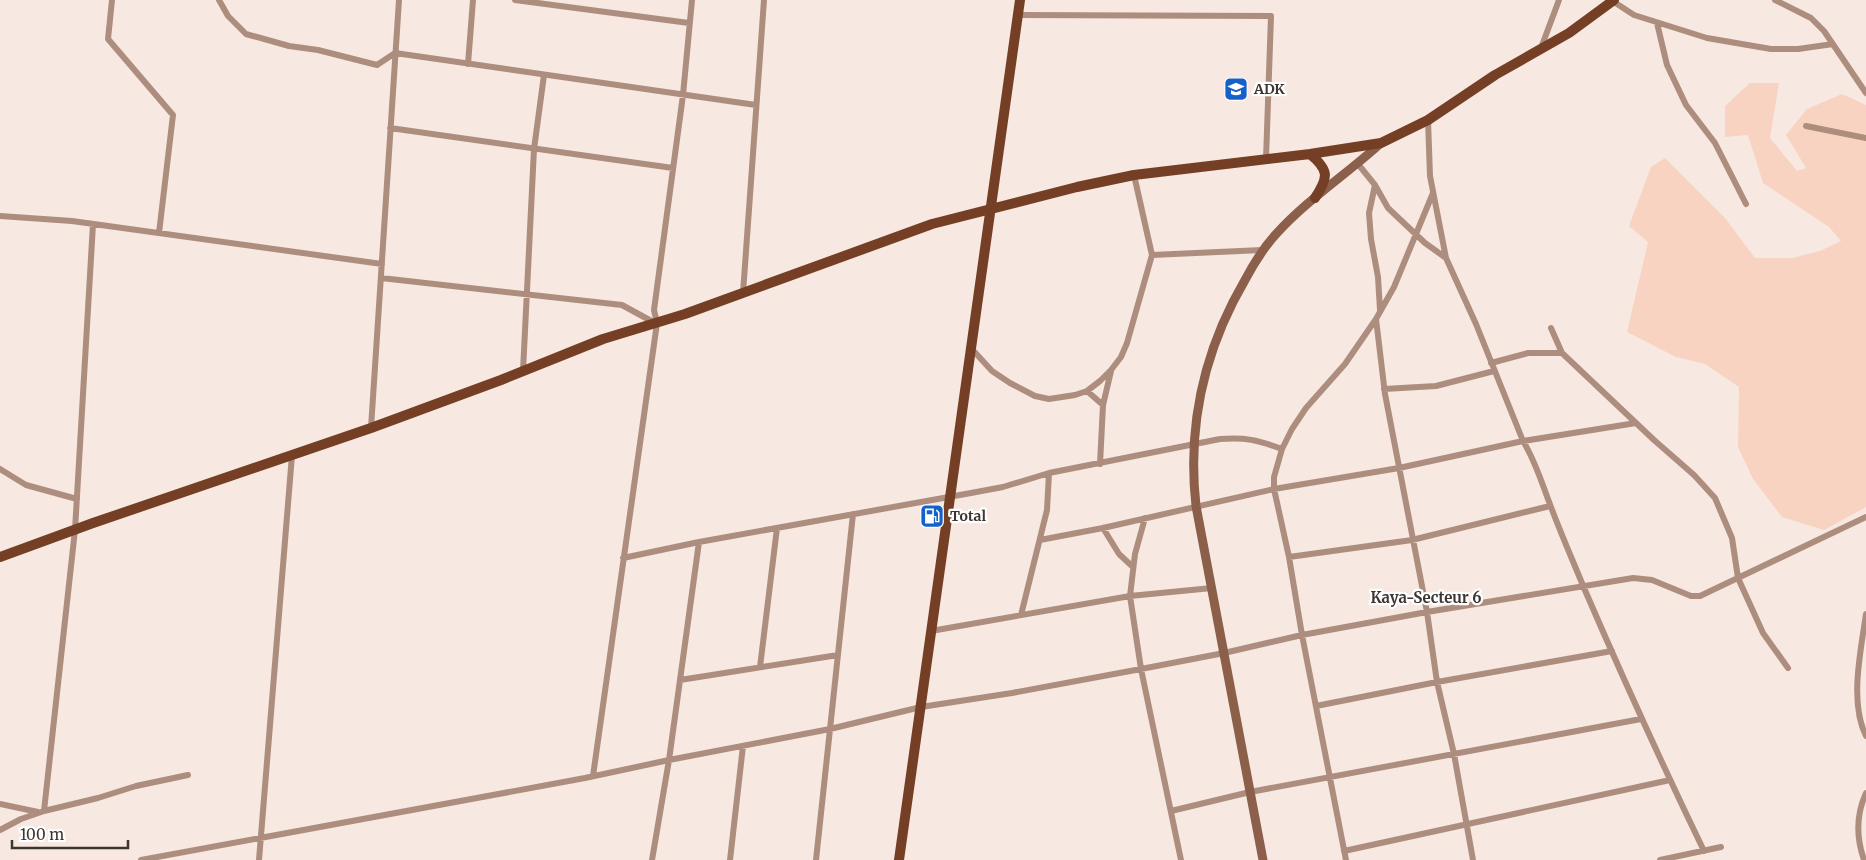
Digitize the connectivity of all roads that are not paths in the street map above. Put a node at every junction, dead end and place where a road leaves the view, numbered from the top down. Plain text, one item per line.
1 (112, 0) edge
2 (218, 0) edge
3 (399, 0) edge
4 (473, 0) edge
5 (515, 0) edge
6 (692, 0) edge
7 (764, 0) edge
8 (1020, 0) edge
9 (1559, 0) edge
10 (1613, 0) edge
11 (1775, 0) edge
12 (1018, 15) junction
13 (689, 23) junction
14 (1657, 23) junction
15 (1833, 44) junction
16 (1541, 48) junction
17 (395, 53) junction
18 (468, 64) junction
19 (544, 75) junction
20 (1866, 93) edge
21 (683, 95) junction
22 (756, 105) junction
23 (1428, 120) junction
24 (1806, 126) dead end
25 (390, 128) junction
26 (1866, 138) edge
27 (1381, 143) junction
28 (534, 149) junction
29 (1310, 154) junction
30 (1266, 159) junction
31 (1358, 164) junction
32 (673, 168) junction
33 (1134, 175) junction
34 (1375, 185) junction
35 (1433, 192) junction
36 (1315, 198) junction
37 (1746, 204) dead end
38 (991, 209) junction
39 (0, 216) edge
40 (93, 224) junction
41 (159, 233) junction
42 (1415, 234) junction
43 (1262, 250) junction
44 (1152, 255) junction
45 (1446, 258) junction
46 (382, 264) junction
47 (381, 278) junction
48 (743, 293) junction
49 (528, 294) junction
50 (1380, 311) junction
51 (1376, 319) junction
52 (657, 323) junction
53 (1551, 328) dead end
54 (970, 347) junction
55 (1562, 353) junction
56 (1492, 363) junction
57 (1111, 370) junction
58 (523, 371) junction
59 (1494, 371) junction
60 (1384, 389) junction
61 (1087, 391) junction
62 (1102, 405) junction
63 (1636, 423) junction
64 (371, 428) junction
65 (1523, 441) junction
66 (1194, 444) junction
67 (1282, 449) junction
68 (292, 455) junction
69 (1100, 464) junction
70 (1399, 468) junction
71 (0, 469) edge
72 (1049, 473) junction
73 (1274, 489) junction
74 (950, 496) junction
75 (77, 498) junction
76 (1196, 506) junction
77 (1550, 506) junction
78 (853, 514) junction
79 (1866, 517) edge
80 (1145, 518) junction
81 (777, 528) junction
82 (1103, 528) junction
83 (75, 530) junction
84 (1040, 540) junction
85 (1412, 540) junction
86 (699, 542) junction
87 (0, 557) edge
88 (1289, 557) junction
89 (623, 558) junction
90 (1133, 567) junction
91 (1738, 578) junction
92 (1584, 586) junction
93 (1212, 588) junction
94 (1130, 596) junction
95 (1427, 612) junction
96 (1866, 614) edge
97 (1020, 615) junction
98 (931, 631) junction
99 (1302, 635) junction
100 (1612, 651) junction
101 (1224, 653) junction
102 (838, 655) junction
103 (760, 667) junction
104 (1788, 668) dead end
105 (1141, 669) junction
106 (680, 680) junction
107 (1437, 682) junction
108 (1316, 706) junction
109 (921, 707) junction
110 (1641, 719) junction
111 (830, 729) junction
112 (1866, 736) edge
113 (742, 746) junction
114 (1454, 754) junction
115 (669, 760) junction
116 (188, 775) dead end
117 (593, 776) junction
118 (1329, 777) junction
119 (1670, 780) junction
120 (1250, 792) junction
121 (1866, 793) edge
122 (0, 804) edge
123 (42, 811) junction
124 (1171, 811) junction
125 (1468, 825) junction
126 (0, 830) edge
127 (261, 838) junction
128 (1721, 847) dead end
129 (1344, 851) junction
130 (1704, 851) junction
131 (141, 860) edge
132 (260, 860) edge
133 (652, 860) edge
134 (730, 860) edge
135 (816, 860) edge
136 (899, 860) edge
137 (1181, 860) edge
138 (1263, 860) edge
139 (1346, 860) edge
140 (1473, 860) edge
141 (1660, 860) edge
142 (1864, 860) edge

1 - 41 street
2 - 17 street
3 - 17 street
4 - 18 street
5 - 13 street
6 - 13 street
7 - 22 street
8 - 12 main road
9 - 16 street
10 - 14 street
10 - 16 main road
11 - 15 street
12 - 30 street
12 - 38 main road
13 - 21 street
14 - 15 street
14 - 37 street
15 - 20 street
16 - 23 main road
17 - 18 street
17 - 25 street
18 - 19 street
19 - 21 street
19 - 28 street
21 - 22 street
21 - 32 street
22 - 48 street
23 - 27 main road
23 - 35 street
24 - 26 street
25 - 28 street
25 - 46 street
27 - 29 main road
27 - 31 main road
28 - 32 street
28 - 49 street
29 - 30 main road
29 - 36 main road
30 - 33 main road
31 - 34 street
31 - 36 main road
32 - 52 street
33 - 38 main road
33 - 44 street
34 - 42 street
34 - 50 street
35 - 42 street
35 - 45 street
36 - 43 main road
38 - 48 main road
38 - 54 main road
39 - 40 street
40 - 41 street
40 - 75 street
41 - 46 street
42 - 45 street
42 - 50 street
43 - 44 street
43 - 66 main road
44 - 57 street
45 - 56 street
46 - 47 street
47 - 49 street
47 - 64 street
48 - 52 main road
49 - 52 street
49 - 58 street
50 - 51 street
51 - 60 street
51 - 67 street
52 - 58 main road
52 - 89 street
53 - 55 street
54 - 61 street
54 - 74 main road
55 - 56 street
55 - 63 street
56 - 59 street
57 - 61 street
57 - 62 street
58 - 64 main road
59 - 60 street
59 - 65 street
60 - 70 street
61 - 62 street
62 - 69 street
63 - 65 street
63 - 91 street
64 - 68 main road
65 - 70 street
65 - 77 street
66 - 67 street
66 - 69 street
66 - 76 main road
67 - 73 street
68 - 83 main road
68 - 127 street
69 - 72 street
70 - 73 street
70 - 85 street
71 - 75 street
72 - 74 street
72 - 84 street
73 - 76 street
73 - 88 street
74 - 78 street
74 - 98 main road
75 - 83 street
76 - 80 street
76 - 93 main road
77 - 85 street
77 - 92 street
78 - 81 street
78 - 102 street
79 - 91 street
80 - 82 street
80 - 90 street
81 - 86 street
81 - 103 street
82 - 84 street
82 - 90 street
83 - 87 main road
83 - 123 street
84 - 97 street
85 - 88 street
85 - 95 street
86 - 89 street
86 - 106 street
88 - 99 street
89 - 117 street
90 - 94 street
91 - 92 street
91 - 104 street
92 - 95 street
92 - 100 street
93 - 94 street
93 - 101 main road
94 - 97 street
94 - 105 street
95 - 99 street
95 - 107 street
96 - 112 street
97 - 98 street
98 - 109 main road
99 - 101 street
99 - 108 street
100 - 107 street
100 - 110 street
101 - 105 street
101 - 120 main road
102 - 103 street
102 - 111 street
103 - 106 street
105 - 109 street
105 - 124 street
106 - 115 street
107 - 108 street
107 - 114 street
108 - 118 street
109 - 111 street
109 - 136 main road
110 - 114 street
110 - 119 street
111 - 113 street
111 - 135 street
113 - 115 street
113 - 134 street
114 - 118 street
114 - 125 street
115 - 117 street
115 - 133 street
116 - 123 street
117 - 127 street
118 - 120 street
118 - 129 street
119 - 125 street
119 - 130 street
120 - 124 street
120 - 138 main road
121 - 142 street
122 - 123 street
123 - 126 street
124 - 137 street
125 - 129 street
125 - 140 street
127 - 131 street
127 - 132 street
128 - 130 street
129 - 139 street
130 - 141 street

